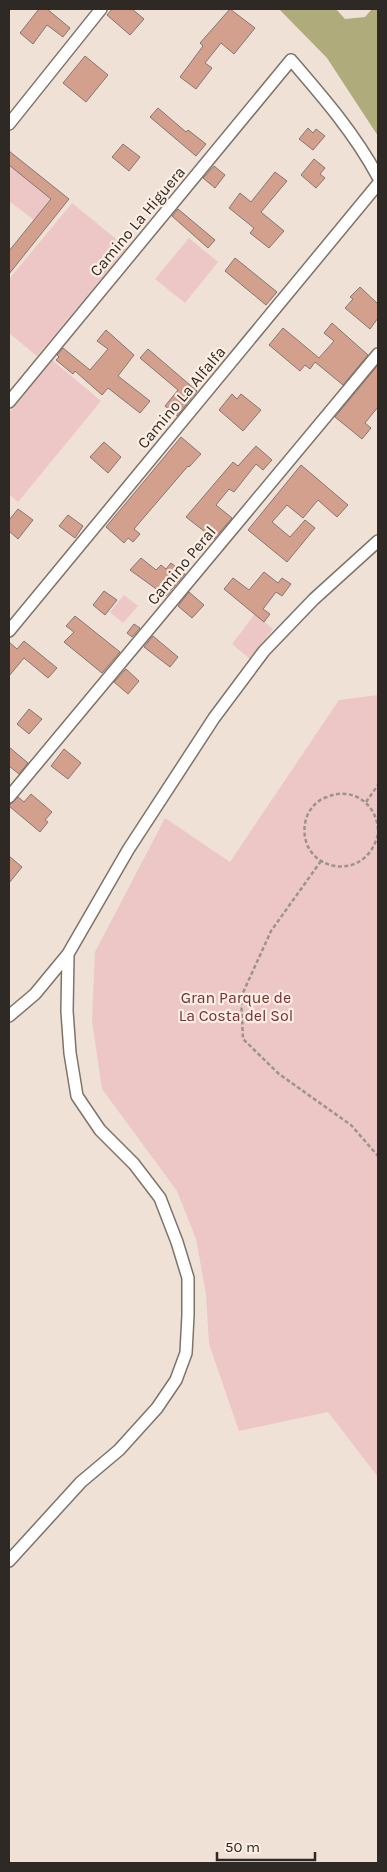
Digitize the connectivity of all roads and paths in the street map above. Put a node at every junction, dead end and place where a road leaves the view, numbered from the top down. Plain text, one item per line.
1 (101, 9) edge
2 (9, 124) edge
3 (378, 177) edge
4 (378, 184) edge
5 (378, 354) edge
6 (9, 402) edge
7 (378, 541) edge
8 (9, 631) edge
9 (378, 785) edge
10 (9, 796) edge
11 (366, 802) junction
12 (378, 830) edge
13 (378, 834) edge
14 (377, 845) edge
15 (321, 861) junction
16 (68, 954) junction
17 (9, 1016) edge
18 (378, 1156) edge
19 (9, 1561) edge

1 - 2 street
3 - 6 street, Camino La Higuera
4 - 8 street, Camino La Alfalfa
5 - 10 street, Camino Peral
7 - 16 street
9 - 11 path
11 - 12 path
11 - 15 path
13 - 14 path
14 - 15 path
15 - 18 path
16 - 17 street
16 - 19 street

